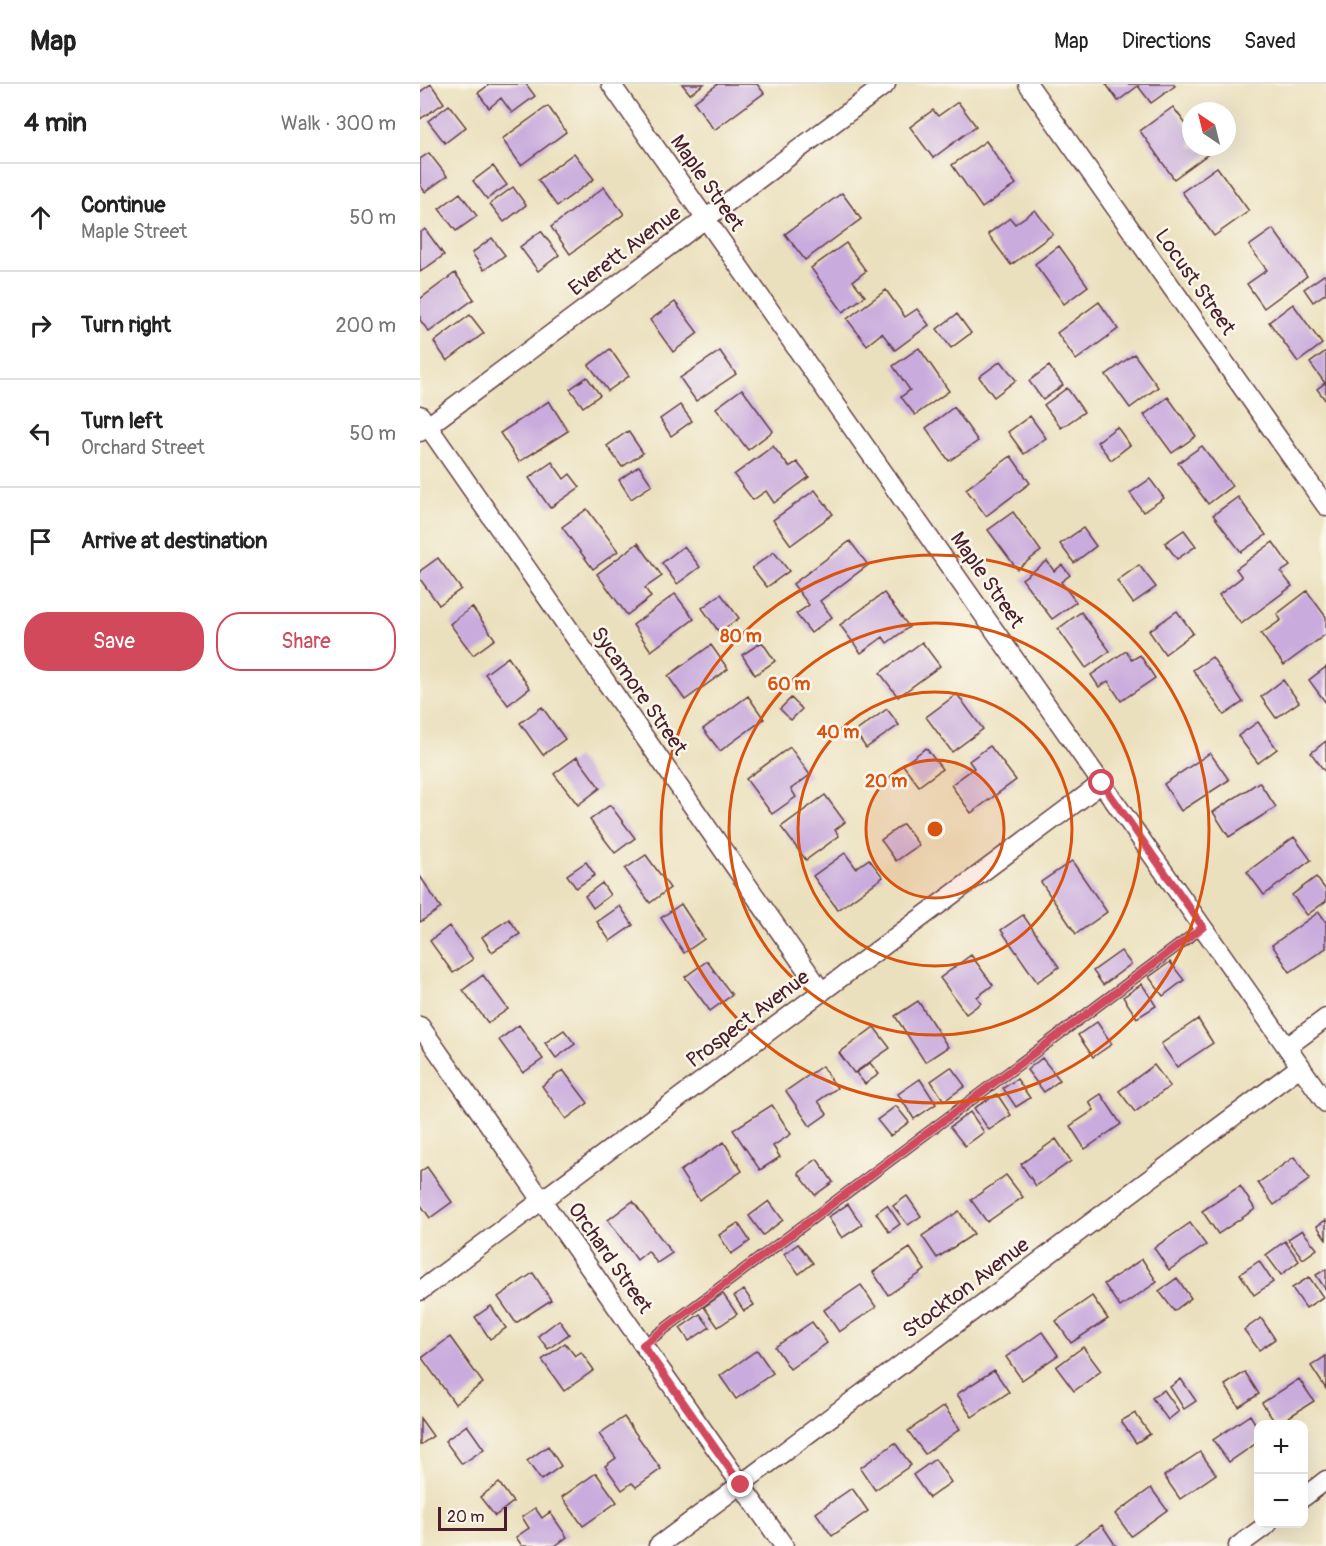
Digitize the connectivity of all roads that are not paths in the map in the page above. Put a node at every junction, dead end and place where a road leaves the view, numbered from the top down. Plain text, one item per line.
1 (611, 84) edge
2 (886, 84) edge
3 (1028, 84) edge
4 (705, 219) junction
5 (423, 425) edge
6 (1326, 506) edge
7 (1102, 783) junction
8 (1203, 927) junction
9 (822, 992) junction
10 (1326, 1018) edge
11 (420, 1026) edge
12 (1287, 1047) junction
13 (1300, 1066) junction
14 (1326, 1103) edge
15 (542, 1200) junction
16 (420, 1291) edge
17 (643, 1345) junction
18 (1326, 1480) edge
19 (741, 1485) junction
20 (1308, 1494) edge
21 (1263, 1528) edge
22 (658, 1546) edge
23 (784, 1546) edge
24 (1238, 1546) edge

1 - 4 street, Maple Street
2 - 4 street, Everett Avenue
3 - 6 street, Locust Street
4 - 5 street, Everett Avenue
4 - 7 street, Maple Street
5 - 9 street, Sycamore Street
7 - 8 street, Maple Street
7 - 9 street, Prospect Avenue
8 - 12 street, Maple Street
8 - 17 lane
9 - 15 street, Prospect Avenue
10 - 12 street
11 - 15 street, Orchard Street
12 - 13 street, Maple Street
13 - 14 street, Maple Street
13 - 19 street, Stockton Avenue
15 - 16 street, Prospect Avenue
15 - 17 street, Orchard Street
17 - 19 street, Orchard Street
18 - 20 street
19 - 22 street, Stockton Avenue
19 - 23 street, Orchard Street
21 - 24 street

